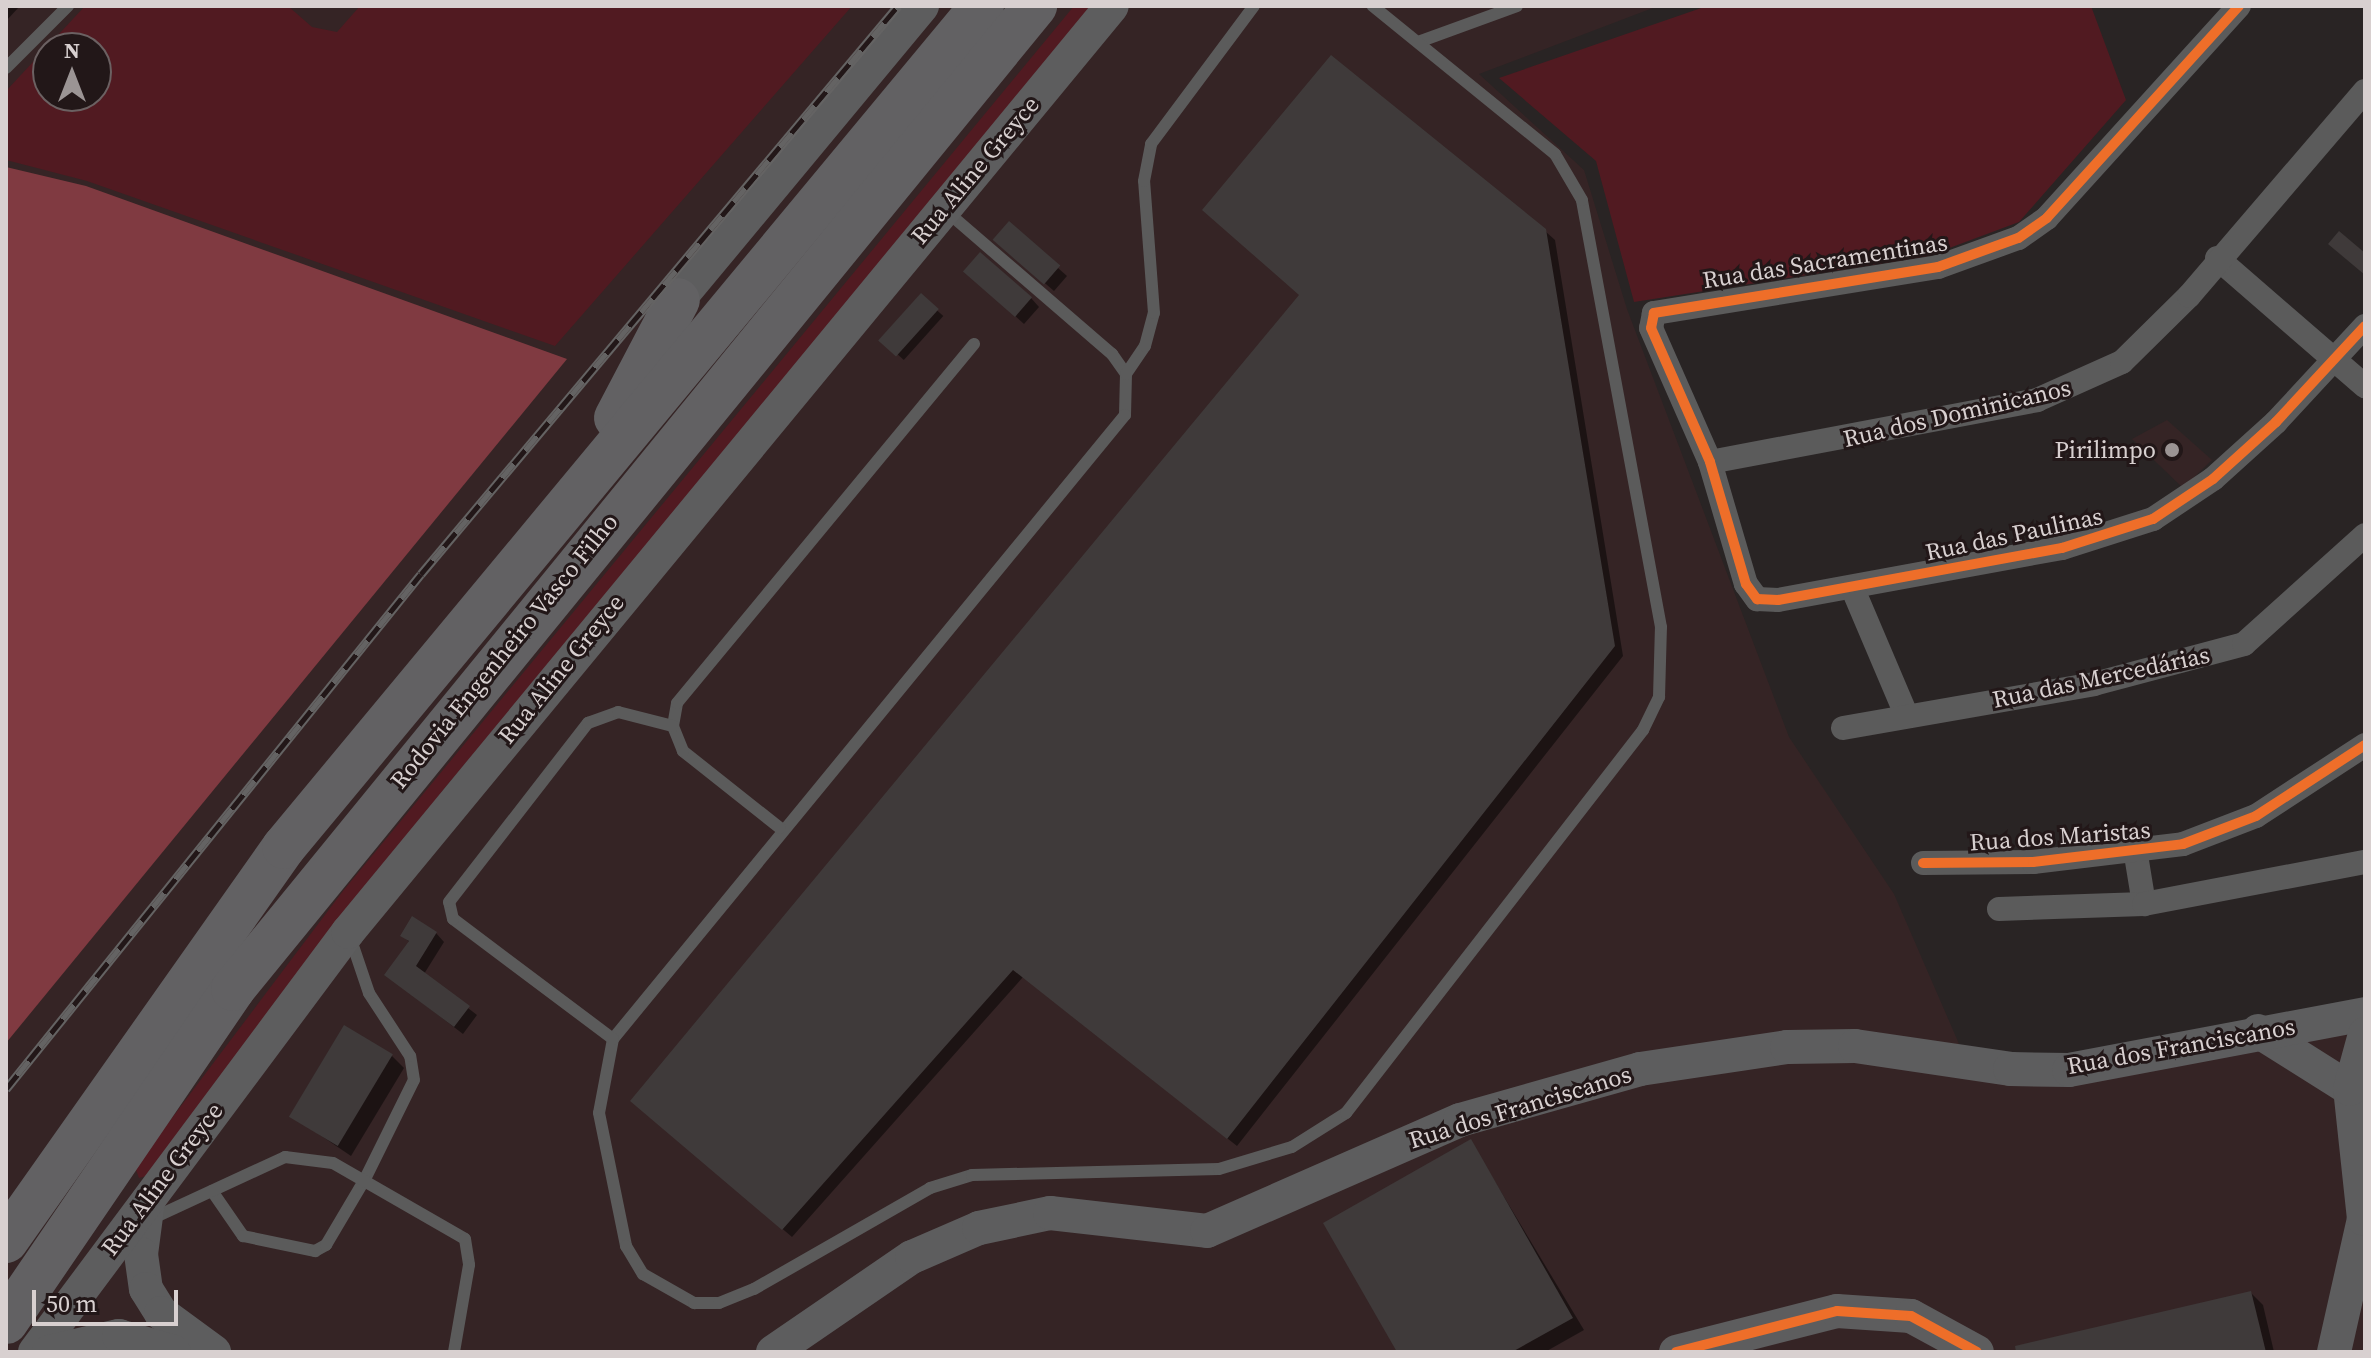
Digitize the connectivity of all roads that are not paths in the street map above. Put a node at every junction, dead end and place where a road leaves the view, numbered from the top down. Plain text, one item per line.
1 (68, 6) edge
2 (922, 6) edge
3 (982, 6) edge
4 (1035, 6) edge
5 (1112, 6) edge
6 (1254, 6) edge
7 (1373, 6) edge
8 (1517, 6) edge
9 (2239, 6) edge
10 (1421, 41) junction
11 (6, 68) edge
12 (2365, 91) edge
13 (943, 208) junction
14 (2217, 258) junction
15 (678, 300) joint
16 (2365, 326) edge
17 (974, 344) dead end
18 (2335, 360) junction
19 (1126, 374) junction
20 (2365, 386) edge
21 (1710, 462) junction
22 (563, 509) junction
23 (2365, 535) edge
24 (1746, 584) joint
25 (1852, 587) junction
26 (1906, 714) junction
27 (673, 726) junction
28 (1843, 728) dead end
29 (2365, 745) edge
30 (780, 828) junction
31 (2136, 855) junction
32 (2033, 862) junction
33 (2365, 862) edge
34 (1923, 863) dead end
35 (2144, 904) junction
36 (2035, 906) junction
37 (1999, 909) dead end
38 (348, 932) junction
39 (2365, 1014) edge
40 (2258, 1031) junction
41 (2365, 1034) edge
42 (613, 1039) junction
43 (2350, 1089) junction
44 (365, 1179) junction
45 (212, 1191) junction
46 (147, 1208) junction
47 (6, 1241) edge
48 (6, 1322) edge
49 (35, 1352) edge
50 (49, 1352) edge
51 (174, 1352) edge
52 (214, 1352) edge
53 (454, 1352) edge
54 (773, 1352) edge
55 (1676, 1352) edge
56 (1977, 1352) edge
57 (2334, 1352) edge

1 - 11 lane
2 - 15 main road
3 - 22 highway, Rodovia Engenheiro Vasco Filho
4 - 48 highway, Rodovia Engenheiro Vasco Filho
5 - 13 main road, Rua Aline Greyce
6 - 19 lane
7 - 10 lane
8 - 10 lane
9 - 21 street, Rua das Sacramentinas
10 - 42 lane
12 - 14 street, Rua dos Dominicanos
13 - 19 lane
13 - 38 main road, Rua Aline Greyce
14 - 18 street
14 - 21 street, Rua dos Dominicanos
15 - 22 highway
16 - 18 street, Rua das Paulinas
17 - 27 lane
18 - 20 street
18 - 25 street, Rua das Paulinas
19 - 30 lane
21 - 24 street, Rua das Sacramentinas
22 - 47 highway, Rodovia Engenheiro Vasco Filho
23 - 26 street, Rua das Mercedárias
24 - 25 street, Rua das Paulinas
25 - 26 street
26 - 28 street, Rua das Mercedárias
27 - 30 lane
27 - 42 lane
29 - 31 street, Rua dos Maristas
30 - 42 lane
31 - 32 street, Rua dos Maristas
31 - 35 street
32 - 34 street, Rua dos Maristas
32 - 36 street
33 - 35 street
35 - 36 street
36 - 37 street
38 - 44 lane
38 - 46 main road, Rua Aline Greyce
39 - 40 main road, Rua dos Franciscanos
40 - 43 main road
40 - 54 main road, Rua dos Franciscanos
41 - 43 main road
43 - 57 main road
44 - 45 lane
44 - 45 lane
44 - 53 lane
45 - 46 lane
46 - 49 main road, Rua Aline Greyce
46 - 52 main road
50 - 51 main road
55 - 56 main road

